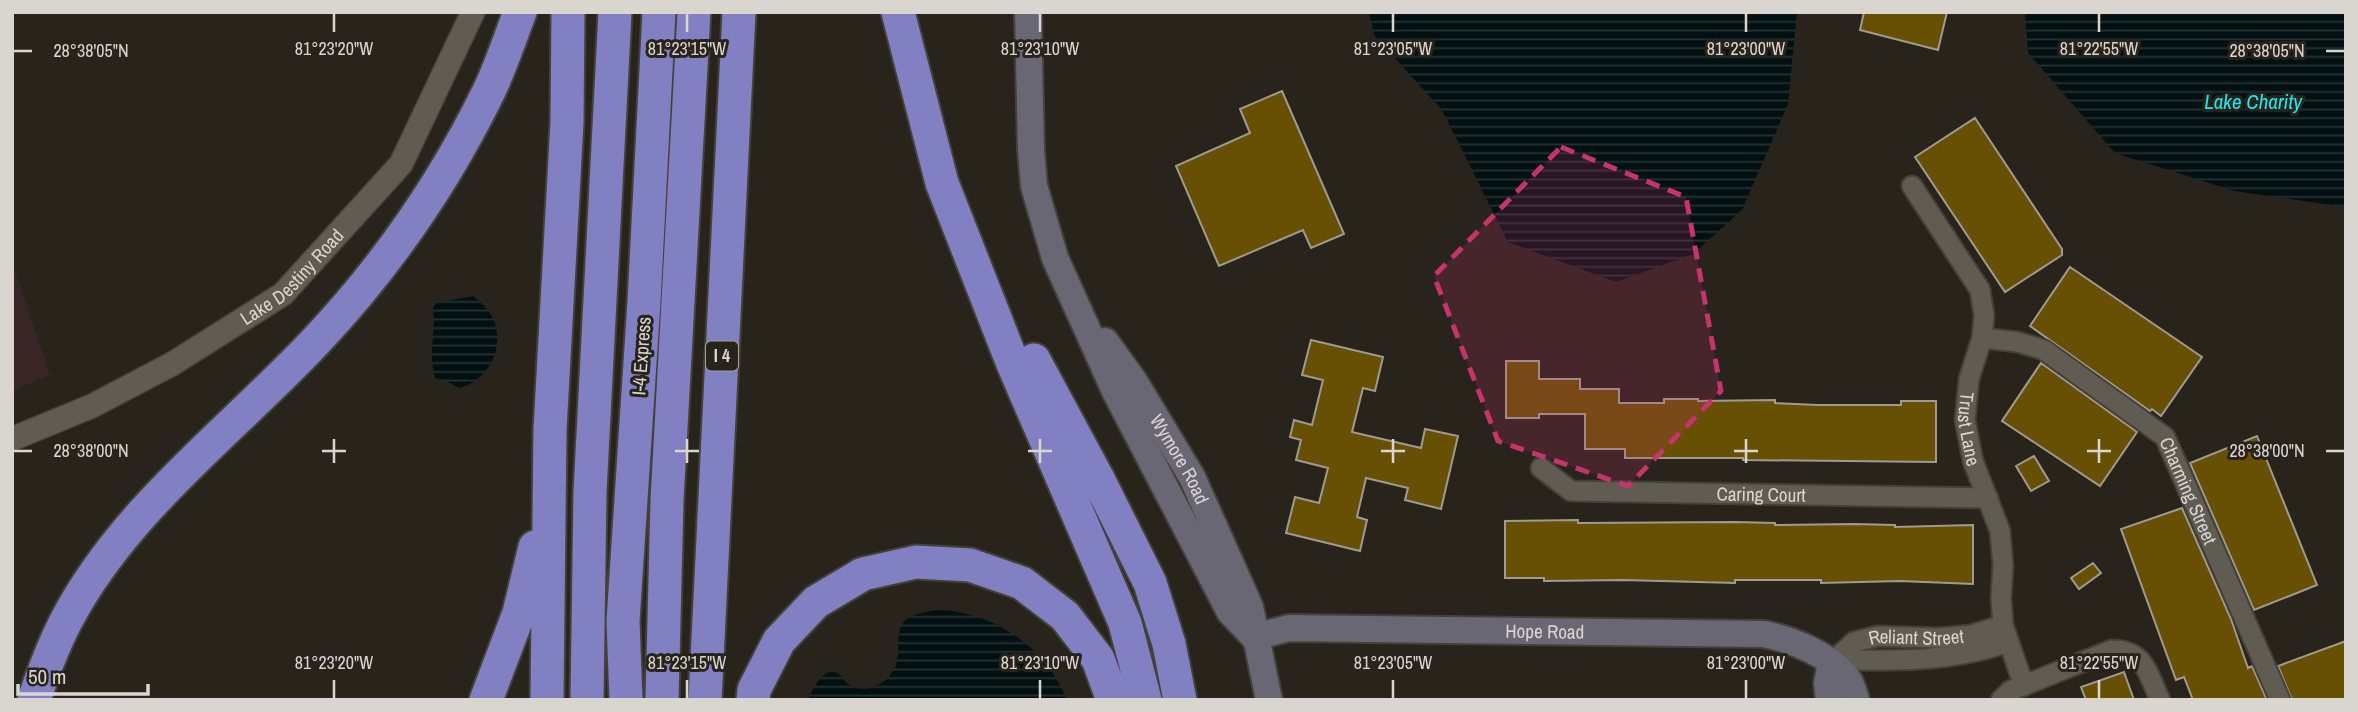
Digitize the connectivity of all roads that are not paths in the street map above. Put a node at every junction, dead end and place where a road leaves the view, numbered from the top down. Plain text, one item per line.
1 (473, 12) edge
2 (520, 12) edge
3 (568, 12) edge
4 (615, 12) edge
5 (659, 12) edge
6 (694, 12) edge
7 (739, 12) edge
8 (898, 12) edge
9 (1028, 12) edge
10 (922, 114) junction
11 (1912, 186) dead end
12 (1982, 338) junction
13 (550, 430) junction
14 (12, 439) edge
15 (1541, 468) dead end
16 (1988, 498) junction
17 (2006, 633) junction
18 (1254, 637) junction
19 (1833, 661) junction
20 (2024, 686) junction
21 (34, 700) edge
22 (486, 700) edge
23 (547, 700) edge
24 (587, 700) edge
25 (626, 700) edge
26 (662, 700) edge
27 (705, 700) edge
28 (753, 700) edge
29 (1113, 700) edge
30 (1144, 700) edge
31 (1180, 700) edge
32 (1269, 700) edge
33 (1829, 700) edge
34 (1856, 700) edge
35 (2001, 700) edge
36 (2160, 700) edge
37 (2280, 700) edge

1 - 14 street, Lake Destiny Road
2 - 21 highway
3 - 13 highway
4 - 24 highway
5 - 25 highway, I-4 Express
6 - 26 highway, I-4 Express
7 - 27 highway, I 4
8 - 10 highway
9 - 18 main road, Wymore Road
10 - 30 highway
10 - 31 highway
11 - 12 street, Trust Lane
12 - 16 street, Trust Lane
12 - 37 street, Charming Street
13 - 22 highway
13 - 23 highway
15 - 16 street, Caring Court
16 - 17 street, Trust Lane
17 - 19 street, Reliant Street
17 - 20 street, Trust Lane
18 - 19 main road, Hope Road
18 - 32 main road
19 - 33 main road
19 - 34 main road, Hope Road
20 - 35 street
20 - 36 street
28 - 29 highway

